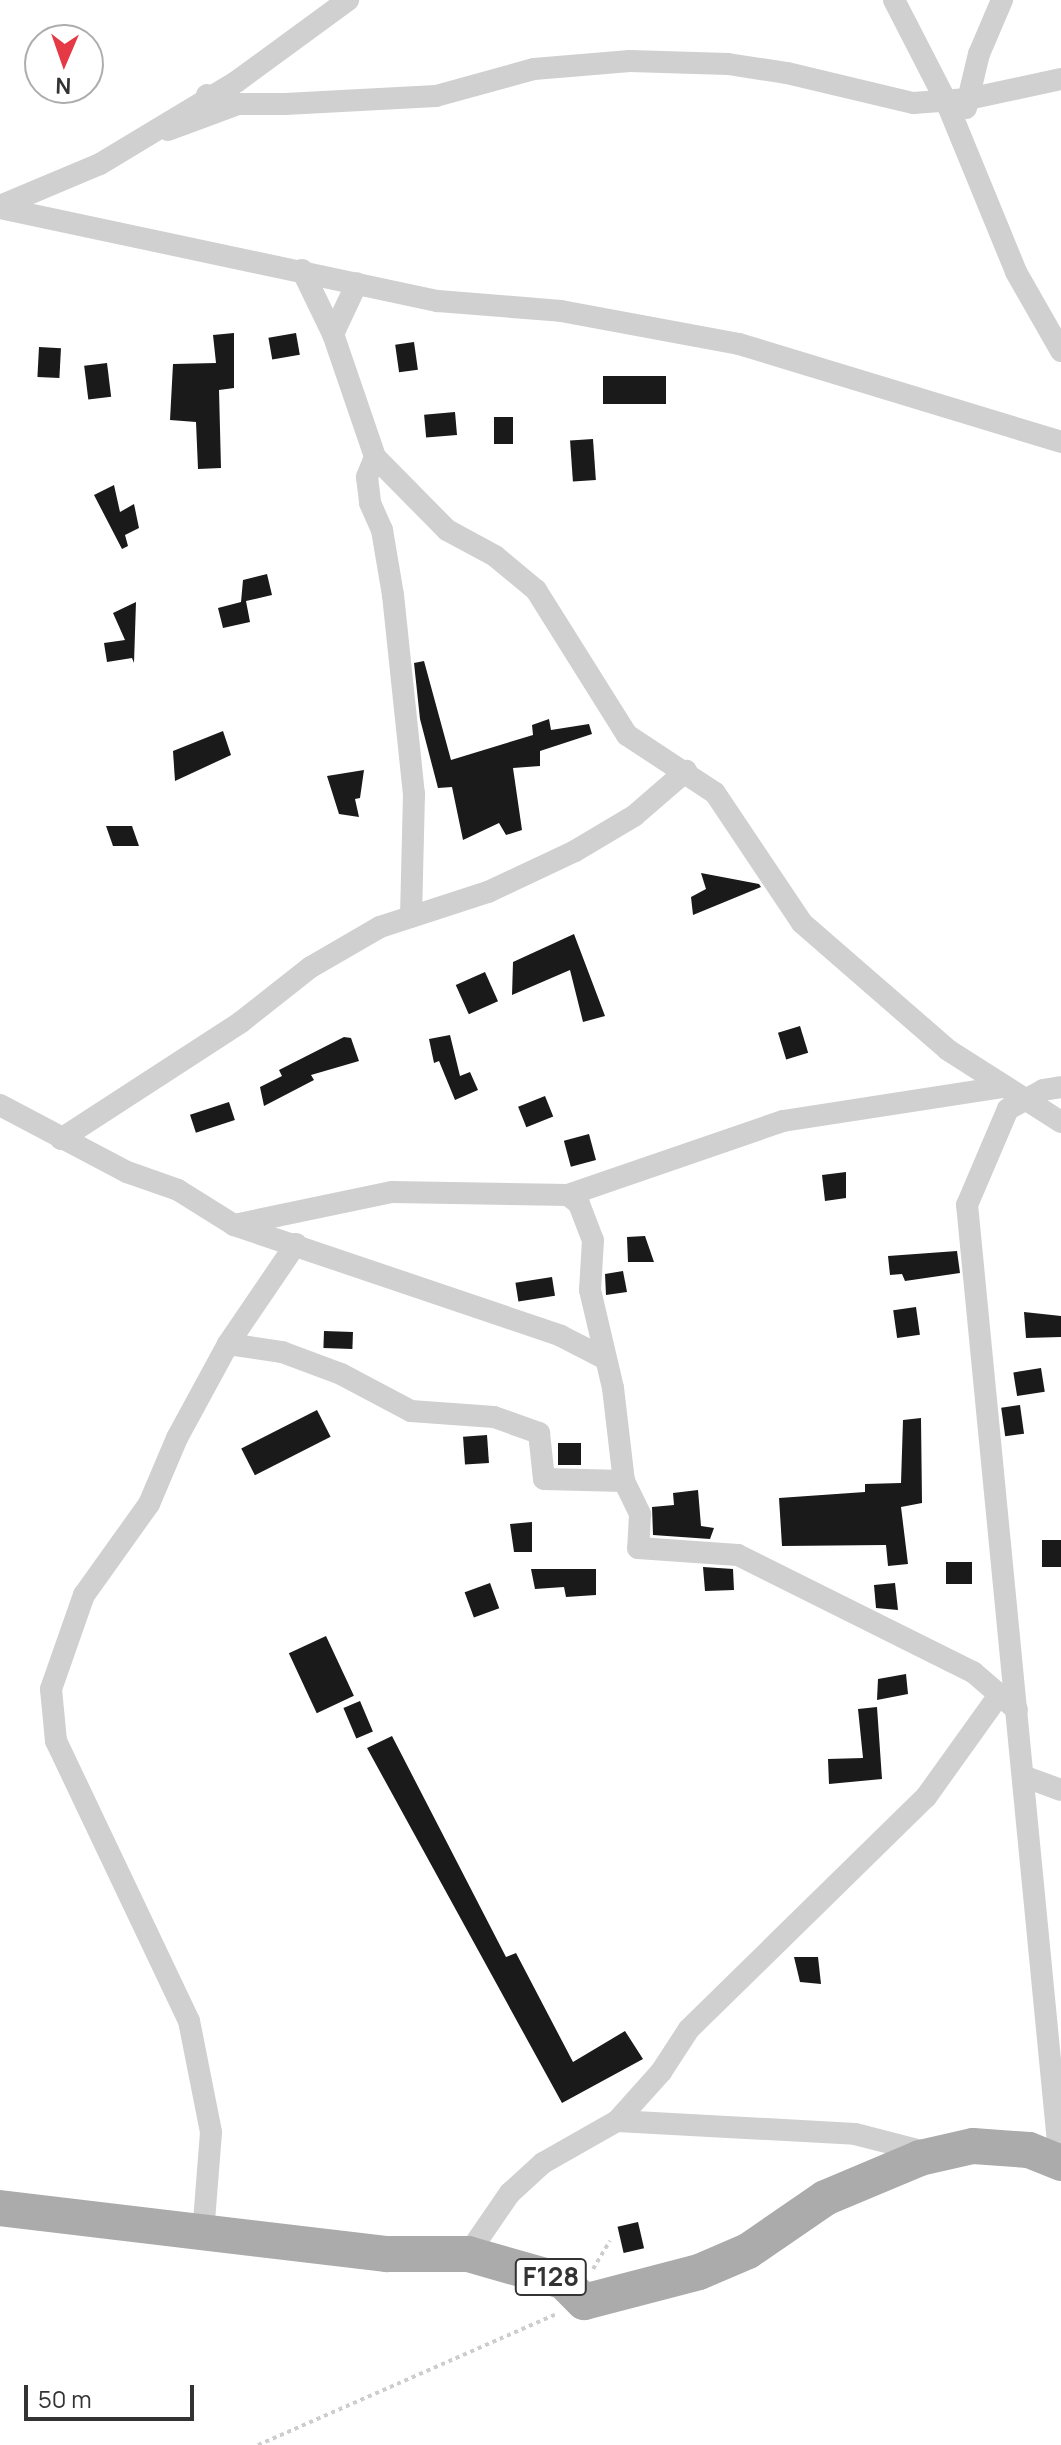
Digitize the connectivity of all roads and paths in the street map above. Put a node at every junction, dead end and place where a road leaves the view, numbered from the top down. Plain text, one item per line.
1 (348, 0) edge
2 (894, 0) edge
3 (1002, 0) edge
4 (1061, 79) edge
5 (207, 95) junction
6 (957, 100) junction
7 (238, 104) junction
8 (142, 138) junction
9 (0, 207) edge
10 (302, 270) junction
11 (357, 283) junction
12 (333, 334) junction
13 (1061, 351) edge
14 (1061, 442) edge
15 (375, 457) junction
16 (686, 771) junction
17 (411, 917) junction
18 (1061, 1087) edge
19 (1012, 1093) junction
20 (0, 1105) edge
21 (1061, 1122) edge
22 (61, 1139) junction
23 (568, 1195) junction
24 (234, 1225) junction
25 (296, 1244) junction
26 (228, 1344) junction
27 (604, 1358) junction
28 (624, 1481) junction
29 (999, 1695) junction
30 (1017, 1710) junction
31 (1023, 1776) junction
32 (1061, 1790) edge
33 (617, 2121) junction
34 (935, 2154) junction
35 (1060, 2163) edge
36 (0, 2208) edge
37 (203, 2234) junction
38 (610, 2241) dead end
39 (468, 2254) junction
40 (584, 2302) junction
41 (258, 2445) edge

1 - 5 street
2 - 6 street
3 - 6 street
4 - 6 street
5 - 7 street
5 - 8 street
6 - 7 street
6 - 13 street
7 - 8 street
8 - 9 street
9 - 10 street
10 - 11 street
10 - 12 street
11 - 12 street
11 - 14 street
12 - 15 street
15 - 16 street
15 - 17 street
16 - 17 street
16 - 19 street
17 - 22 street
18 - 19 street
19 - 21 street
19 - 23 street
19 - 30 street
20 - 22 street
22 - 24 street
23 - 24 street
23 - 27 street
24 - 25 street
25 - 26 street
25 - 27 street
26 - 28 street
26 - 37 street
27 - 28 street
28 - 29 street
29 - 30 street
29 - 33 street
30 - 31 street
31 - 32 street
31 - 35 street
33 - 34 street
33 - 39 street
34 - 35 main road, F128
34 - 40 main road, F128
36 - 37 main road, F128
37 - 39 main road, F128
38 - 40 path
39 - 40 main road, F128
40 - 41 path

